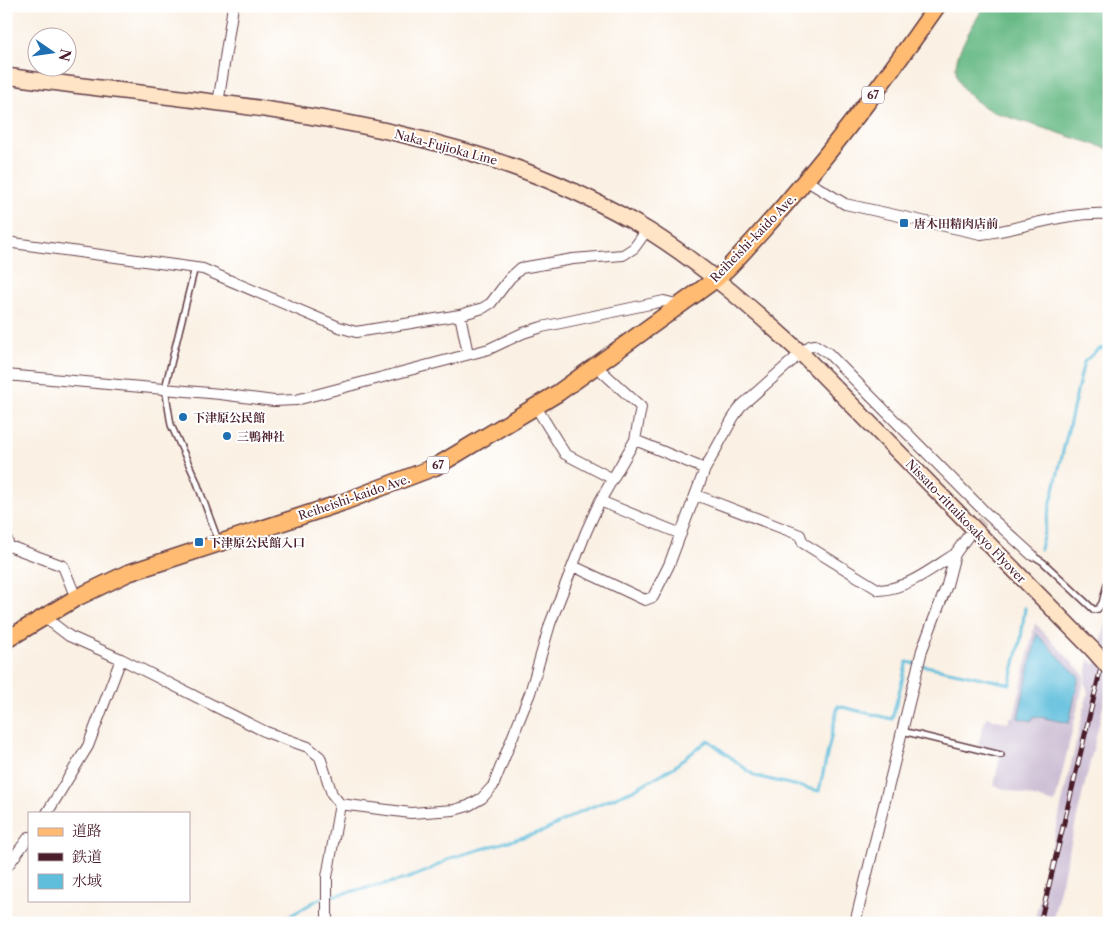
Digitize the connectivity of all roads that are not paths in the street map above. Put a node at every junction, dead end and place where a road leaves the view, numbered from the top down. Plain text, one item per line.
1 (232, 6) edge
2 (937, 6) edge
3 (6, 76) edge
4 (218, 104) junction
5 (807, 181) junction
6 (1109, 214) edge
7 (647, 230) junction
8 (6, 242) edge
9 (195, 267) junction
10 (716, 279) junction
11 (680, 305) junction
12 (460, 315) junction
13 (801, 353) junction
14 (468, 354) junction
15 (596, 366) junction
16 (6, 375) edge
17 (823, 375) joint
18 (165, 388) junction
19 (536, 407) junction
20 (635, 440) junction
21 (704, 469) junction
22 (613, 478) junction
23 (696, 495) junction
24 (600, 500) junction
25 (681, 534) junction
26 (968, 536) tunnel mouth
27 (6, 537) edge
28 (219, 543) junction
29 (955, 554) junction
30 (1032, 555) joint
31 (573, 566) junction
32 (1109, 577) edge
33 (76, 598) junction
34 (43, 616) junction
35 (6, 640) edge
36 (121, 659) junction
37 (1109, 668) edge
38 (901, 731) junction
39 (1001, 755) dead end
40 (340, 804) junction
41 (48, 812) edge
42 (28, 838) edge
43 (6, 868) edge
44 (327, 923) edge
45 (855, 923) edge

1 - 4 street
2 - 5 main road, 67
3 - 4 main road, Naka-Fujioka Line
4 - 7 main road, Naka-Fujioka Line
5 - 6 street
5 - 10 main road, Reiheishi-kaido Ave. / 67
7 - 10 main road, Naka-Fujioka Line
7 - 12 street
8 - 9 street
9 - 12 street
9 - 18 lane
10 - 11 main road, Reiheishi-kaido Ave. / 67
10 - 13 main road, Naka-Fujioka Line
11 - 14 street
11 - 15 main road, Reiheishi-kaido Ave. / 67
12 - 14 street
13 - 17 main road, Naka-Fujioka Line
13 - 21 street
13 - 30 street
14 - 18 street
15 - 19 main road, Reiheishi-kaido Ave. / 67
15 - 20 street
16 - 18 street
17 - 37 main road, Nissato-rittaikosakyo Flyover, bridge
18 - 28 lane
19 - 22 street
19 - 28 main road, Reiheishi-kaido Ave. / 67
20 - 21 street
20 - 22 street
21 - 23 street
22 - 24 street
23 - 25 street
23 - 29 street
24 - 25 street
24 - 31 street
25 - 31 street
26 - 29 street
27 - 33 street
28 - 33 main road, Reiheishi-kaido Ave. / 67
29 - 38 street
30 - 32 lane
31 - 40 street
33 - 34 main road, Reiheishi-kaido Ave. / 67
34 - 35 main road, Reiheishi-kaido Ave. / 67
34 - 36 street
36 - 40 street
36 - 41 street
38 - 39 lane
38 - 45 street
40 - 44 street
42 - 43 street

